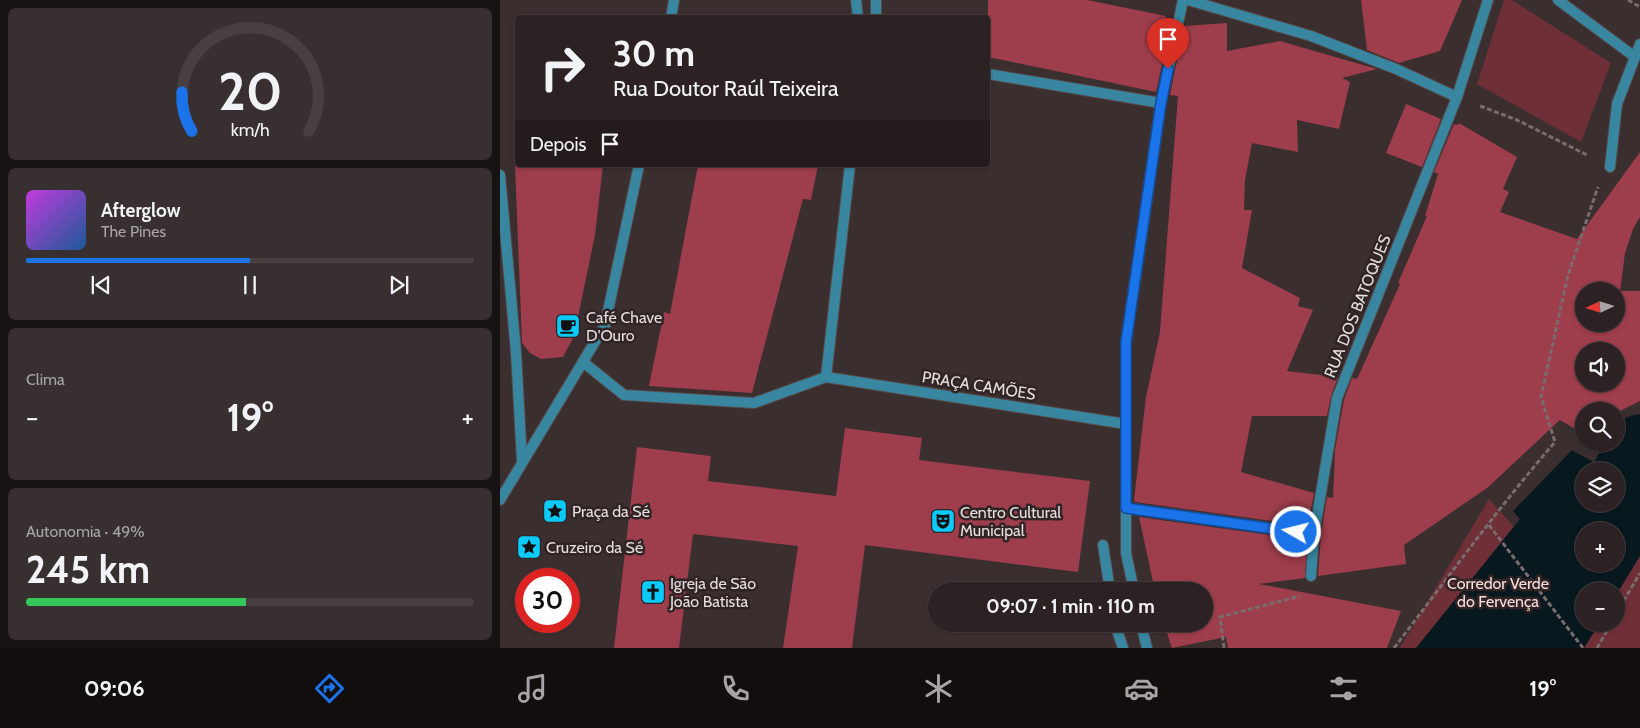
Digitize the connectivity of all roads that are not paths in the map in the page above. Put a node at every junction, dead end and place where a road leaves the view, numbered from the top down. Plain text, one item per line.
1 (674, 0) edge
2 (856, 0) edge
3 (876, 0) edge
4 (1183, 0) edge
5 (1188, 0) edge
6 (1488, 0) edge
7 (1558, 0) edge
8 (672, 15) edge
9 (858, 15) edge
10 (876, 15) edge
11 (1640, 44) edge
12 (1635, 57) junction
13 (990, 74) edge
14 (1457, 97) junction
15 (1161, 103) junction
16 (639, 167) edge
17 (850, 167) edge
18 (1610, 167) road end
19 (500, 174) edge
20 (583, 362) junction
21 (826, 377) junction
22 (1126, 424) junction
23 (522, 461) junction
24 (500, 500) edge
25 (1126, 508) junction
26 (1314, 534) junction
27 (1102, 546) dead end
28 (1311, 576) road end
29 (1108, 582) edge
30 (1132, 582) edge
31 (1118, 632) edge
32 (1144, 632) edge
33 (1123, 648) edge
34 (1147, 648) edge

1 - 8 street
2 - 9 street
3 - 10 street
4 - 15 street
5 - 14 street
6 - 14 street, RUA DOS BATOQUES
7 - 12 street
11 - 12 street
12 - 18 street
13 - 15 street
14 - 26 street, RUA DOS BATOQUES
15 - 22 street
16 - 20 street
17 - 21 street
19 - 23 street
20 - 21 street
20 - 23 street
21 - 22 street, PRAÇA CAMÕES
22 - 25 street
23 - 24 street
25 - 26 street
25 - 30 street
26 - 28 street, RUA DOS BATOQUES
27 - 29 street
31 - 33 street
32 - 34 street

